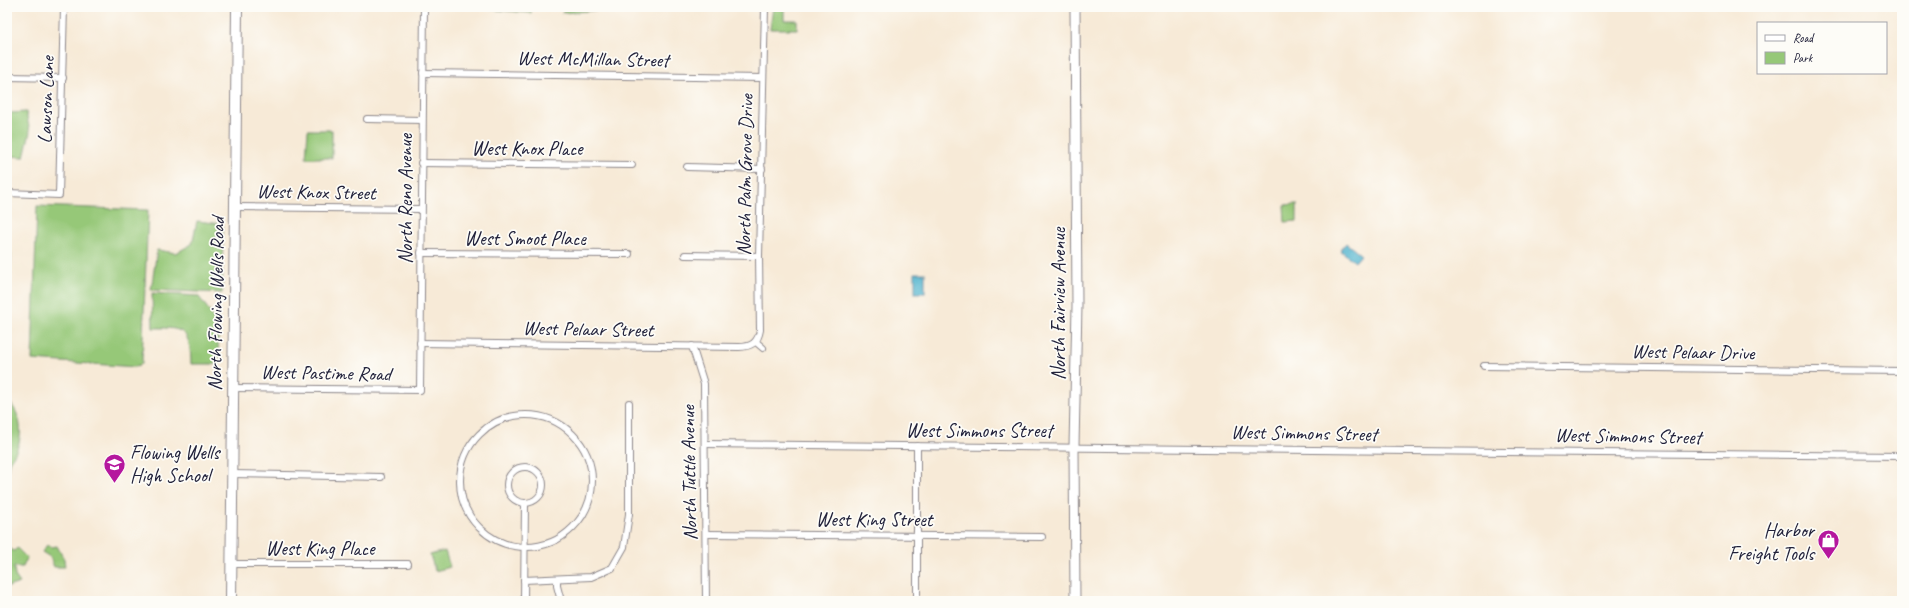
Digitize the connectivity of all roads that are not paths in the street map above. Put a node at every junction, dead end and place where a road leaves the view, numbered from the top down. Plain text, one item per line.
1 (64, 7) edge
2 (236, 7) edge
3 (424, 7) edge
4 (765, 7) edge
5 (1075, 7) edge
6 (422, 73) junction
7 (7, 76) edge
8 (62, 78) junction
9 (763, 78) junction
10 (367, 119) dead end
11 (422, 120) junction
12 (421, 163) junction
13 (632, 165) dead end
14 (687, 168) dead end
15 (762, 168) junction
16 (7, 193) edge
17 (235, 207) junction
18 (420, 209) junction
19 (421, 253) junction
20 (629, 254) dead end
21 (686, 255) dead end
22 (759, 256) junction
23 (755, 342) junction
24 (420, 343) junction
25 (692, 346) junction
26 (762, 348) dead end
27 (1484, 366) dead end
28 (1902, 371) edge
29 (232, 388) junction
30 (420, 390) joint
31 (629, 403) dead end
32 (705, 444) junction
33 (917, 446) junction
34 (1074, 446) junction
35 (1902, 456) edge
36 (232, 474) junction
37 (381, 477) dead end
38 (525, 503) junction
39 (706, 534) junction
40 (917, 536) junction
41 (1042, 537) dead end
42 (525, 548) junction
43 (232, 564) junction
44 (408, 564) dead end
45 (557, 579) junction
46 (524, 580) junction
47 (231, 601) edge
48 (524, 601) edge
49 (560, 601) edge
50 (706, 601) edge
51 (917, 601) edge
52 (1075, 601) edge

1 - 8 street, Lawson Lane
2 - 17 main road, North Flowing Wells Road
3 - 6 street, North Reno Avenue
4 - 9 street, North Palm Grove Drive
5 - 34 street, North Fairview Avenue
6 - 9 street, West McMillan Street
6 - 11 street, North Reno Avenue
7 - 8 street
8 - 16 street, Lawson Lane
9 - 15 street, North Palm Grove Drive
10 - 11 street
11 - 12 street, North Reno Avenue
12 - 13 street, West Knox Place
12 - 18 street, North Reno Avenue
14 - 15 street
15 - 22 street, North Palm Grove Drive
17 - 18 street, West Knox Street
17 - 29 main road, North Flowing Wells Road
18 - 19 street, North Reno Avenue
19 - 20 street, West Smoot Place
19 - 24 street, North Reno Avenue
21 - 22 street
22 - 23 street, North Palm Grove Drive
23 - 25 street, West Pelaar Street
23 - 26 street
24 - 25 street, West Pelaar Street
24 - 30 street, North Reno Avenue
25 - 32 street, North Tuttle Avenue
27 - 28 street, West Pelaar Drive
29 - 30 street, West Pastime Road
29 - 36 main road, North Flowing Wells Road
31 - 45 street
32 - 33 street, West Simmons Street
32 - 39 street, North Tuttle Avenue
33 - 34 street, West Simmons Street
33 - 40 street
34 - 35 street, West Simmons Street
34 - 52 street, North Fairview Avenue
36 - 37 street
36 - 43 main road, North Flowing Wells Road
38 - 38 street
38 - 42 street
39 - 40 street, West King Street
39 - 50 street, North Tuttle Avenue
40 - 41 street, West King Street
40 - 51 street
42 - 42 street
42 - 46 street
43 - 44 street, West King Place
43 - 47 main road, North Flowing Wells Road
45 - 46 street
45 - 49 street
46 - 48 street

